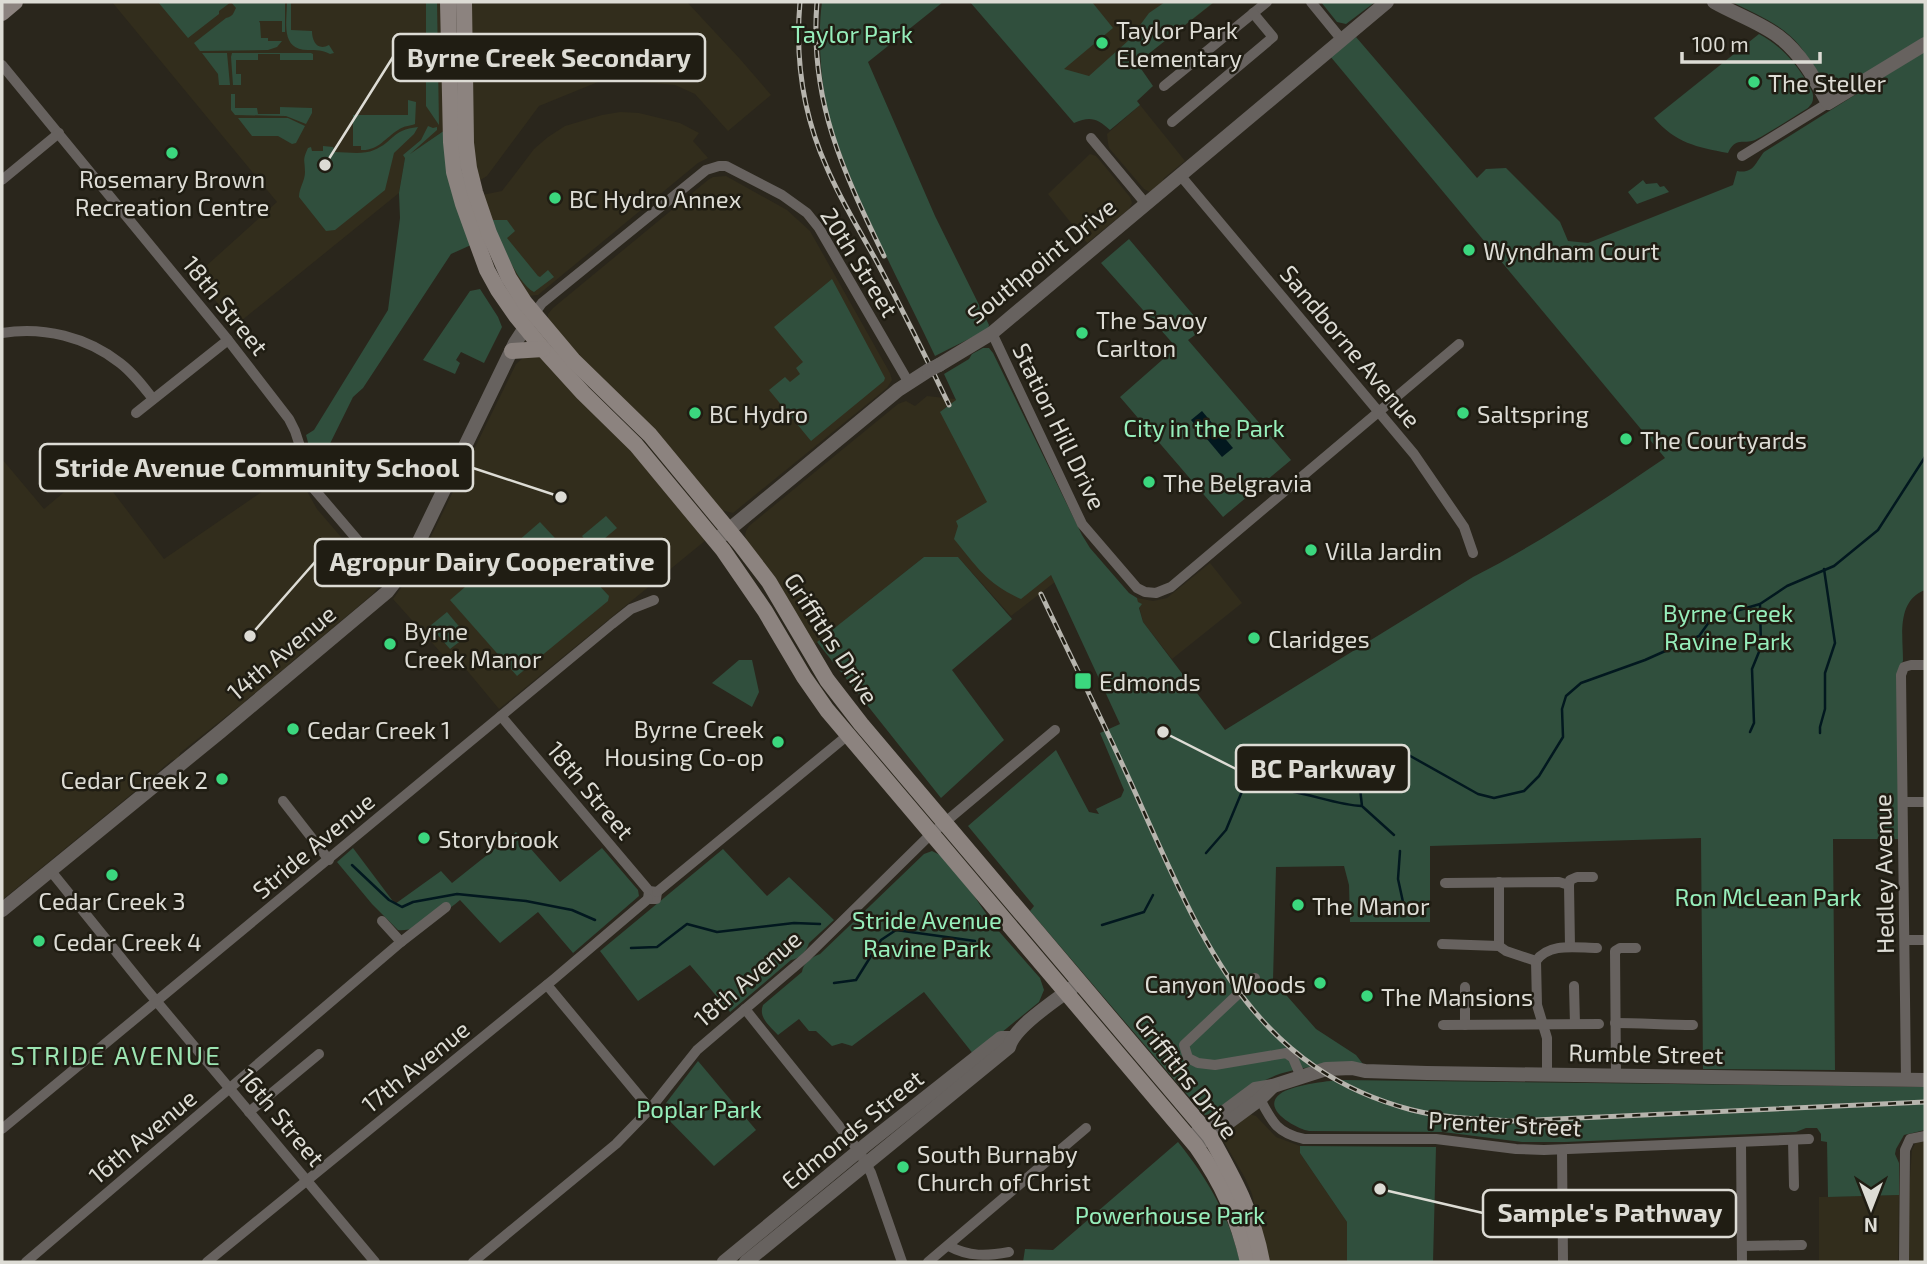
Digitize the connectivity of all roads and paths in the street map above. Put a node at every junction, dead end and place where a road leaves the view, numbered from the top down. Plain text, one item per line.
1 (15, 2) edge
2 (449, 2) edge
3 (464, 2) edge
4 (1267, 2) edge
5 (1311, 2) edge
6 (1387, 2) edge
7 (1714, 2) edge
8 (2, 13) edge
9 (1253, 13) junction
10 (1342, 40) junction
11 (1925, 44) edge
12 (2, 65) edge
13 (1164, 86) dead end
14 (1828, 103) junction
15 (1172, 122) dead end
16 (59, 133) junction
17 (1091, 138) dead end
18 (1742, 156) dead end
19 (719, 166) joint
20 (1180, 175) junction
21 (2, 180) edge
22 (1146, 204) junction
23 (530, 321) junction
24 (2, 333) edge
25 (992, 333) junction
26 (228, 340) junction
27 (1459, 344) dead end
28 (543, 349) junction
29 (512, 351) junction
30 (909, 383) junction
31 (153, 399) junction
32 (1379, 412) junction
33 (136, 413) dead end
34 (729, 530) junction
35 (715, 541) junction
36 (1473, 554) dead end
37 (395, 584) junction
38 (654, 600) dead end
39 (1925, 665) edge
40 (501, 716) junction
41 (1055, 730) dead end
42 (848, 735) junction
43 (283, 801) dead end
44 (1904, 802) junction
45 (1925, 802) edge
46 (937, 828) junction
47 (329, 860) junction
48 (50, 870) junction
49 (1592, 877) dead end
50 (1499, 882) junction
51 (1445, 883) dead end
52 (1569, 885) junction
53 (651, 894) junction
54 (446, 907) dead end
55 (2, 910) edge
56 (382, 921) dead end
57 (1905, 940) junction
58 (1925, 940) edge
59 (401, 943) junction
60 (1442, 944) dead end
61 (1499, 946) junction
62 (1570, 947) junction
63 (1597, 948) dead end
64 (1636, 948) dead end
65 (1535, 961) junction
66 (1255, 978) dead end
67 (1080, 981) junction
68 (547, 985) junction
69 (1574, 986) dead end
70 (1465, 987) dead end
71 (1066, 992) junction
72 (158, 1001) junction
73 (745, 1009) junction
74 (1615, 1023) junction
75 (1575, 1024) junction
76 (1599, 1024) dead end
77 (1443, 1025) dead end
78 (1465, 1025) junction
79 (1544, 1025) junction
80 (1693, 1025) dead end
81 (1011, 1038) junction
82 (320, 1054) dead end
83 (1547, 1074) junction
84 (1616, 1075) junction
85 (1301, 1077) junction
86 (1906, 1080) junction
87 (1925, 1080) edge
88 (1273, 1086) junction
89 (230, 1088) junction
90 (1260, 1099) junction
91 (650, 1109) junction
92 (249, 1112) junction
93 (1086, 1128) dead end
94 (2, 1129) edge
95 (1207, 1132) junction
96 (1925, 1136) edge
97 (1809, 1139) dead end
98 (1793, 1140) junction
99 (1193, 1142) junction
100 (1741, 1143) junction
101 (1562, 1150) junction
102 (859, 1151) junction
103 (866, 1164) junction
104 (307, 1181) junction
105 (1794, 1186) dead end
106 (949, 1245) junction
107 (1801, 1245) dead end
108 (1742, 1246) junction
109 (1009, 1252) dead end
110 (26, 1262) edge
111 (207, 1262) edge
112 (375, 1262) edge
113 (472, 1262) edge
114 (724, 1262) edge
115 (746, 1262) edge
116 (902, 1262) edge
117 (928, 1262) edge
118 (1248, 1262) edge
119 (1262, 1262) edge
120 (1563, 1262) edge
121 (1742, 1262) edge
122 (1904, 1262) edge

1 - 8 main road
2 - 23 main road, Griffiths Drive
3 - 23 main road, Griffiths Drive
4 - 9 street
5 - 10 street
6 - 10 street, Southpoint Drive
7 - 14 street
9 - 13 street
9 - 15 street
10 - 20 street, Southpoint Drive
11 - 14 street
12 - 16 street, 18th Street
14 - 18 street
16 - 21 street
16 - 26 street, 18th Street
17 - 22 street
19 - 23 street, 14th Avenue
19 - 30 street, 20th Street
20 - 22 street, Southpoint Drive
20 - 32 street, Sandborne Avenue
22 - 25 street, Southpoint Drive
23 - 28 main road, Griffiths Drive
23 - 29 street, 14th Avenue
23 - 34 main road, Griffiths Drive
24 - 31 street
25 - 30 street, Southpoint Drive
25 - 32 street, Station Hill Drive
26 - 31 street
26 - 37 street, 18th Street
27 - 32 street
28 - 29 main road
28 - 35 main road, Griffiths Drive
29 - 37 street, 14th Avenue
30 - 34 street, Southpoint Drive
31 - 33 street
32 - 36 street, Sandborne Avenue
34 - 35 street, Southpoint Drive
34 - 46 main road, Griffiths Drive
35 - 42 main road, Griffiths Drive
37 - 48 street, 14th Avenue
38 - 40 street, Stride Avenue
39 - 44 street, Hedley Avenue
40 - 47 street, Stride Avenue
40 - 53 street, 18th Street
41 - 46 street, 18th Avenue
42 - 46 main road, Griffiths Drive
42 - 53 street, 17th Avenue
43 - 47 street
44 - 45 street
44 - 57 street, Hedley Avenue
46 - 67 main road, Griffiths Drive
46 - 71 main road, Griffiths Drive
46 - 73 street, 18th Avenue
47 - 72 street, Stride Avenue
48 - 55 street, 14th Avenue
48 - 72 street, 16th Street
49 - 52 street
50 - 51 street
50 - 52 street
50 - 61 street
52 - 62 street
53 - 68 street, 17th Avenue
54 - 59 street, 16th Avenue
56 - 59 street
57 - 58 street
57 - 86 street, Hedley Avenue
59 - 89 street, 16th Avenue
60 - 61 street
61 - 65 street
62 - 63 street
62 - 65 street
64 - 74 street
65 - 79 street
66 - 85 street
67 - 71 street, Edmonds Street
67 - 95 main road, Griffiths Drive
68 - 91 street
68 - 104 street, 17th Avenue
69 - 75 street
70 - 78 street
71 - 81 street, Edmonds Street
71 - 99 main road, Griffiths Drive
72 - 89 street, 16th Street
72 - 94 street, Stride Avenue
73 - 91 street, 18th Avenue
73 - 102 street
74 - 80 street
74 - 84 street
75 - 76 street
75 - 79 street
77 - 78 street
78 - 79 street
79 - 83 street
81 - 102 street, Edmonds Street
81 - 103 street, Edmonds Street
82 - 92 street
83 - 84 street, Rumble Street
83 - 85 street, Rumble Street
84 - 86 street, Rumble Street
85 - 88 street, Rumble Street
86 - 87 street, Rumble Street
88 - 90 street, Rumble Street
88 - 95 street, Rumble Street
89 - 92 street, 16th Street
89 - 110 street, 16th Avenue
90 - 95 street, Rumble Street
90 - 101 street, Prenter Street
91 - 113 street, 18th Avenue
92 - 104 street, 16th Street
93 - 106 street
95 - 99 street, Rumble Street
95 - 119 main road, Griffiths Drive
96 - 122 street
97 - 98 street, Prenter Street
98 - 100 street, Prenter Street
98 - 105 street
99 - 118 main road, Griffiths Drive
100 - 101 street, Prenter Street
100 - 108 street
101 - 120 street
102 - 103 street
102 - 114 street, Edmonds Street
103 - 115 street, Edmonds Street
103 - 116 street
104 - 111 street, 17th Avenue
104 - 112 street, 16th Street
106 - 109 street
106 - 117 street
107 - 108 street
108 - 121 street

